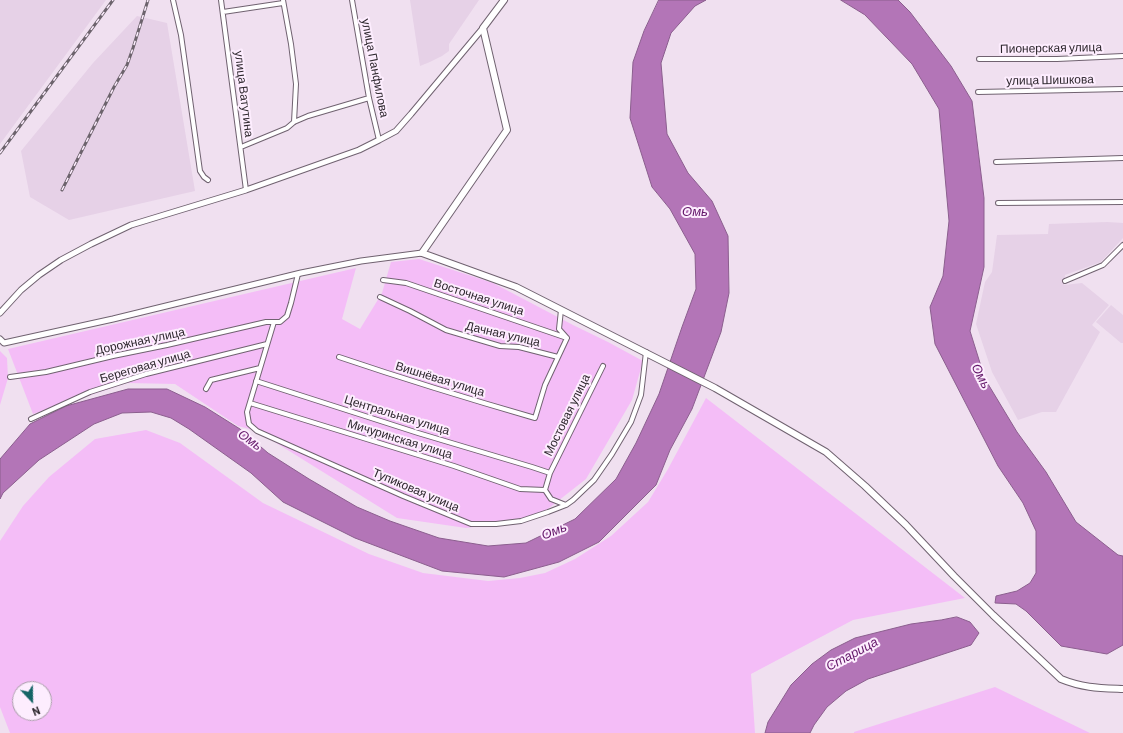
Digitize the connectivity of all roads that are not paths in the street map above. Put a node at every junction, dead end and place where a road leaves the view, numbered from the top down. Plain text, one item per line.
1 (174, 0) edge
2 (221, 0) edge
3 (352, 0) edge
4 (504, 0) edge
5 (283, 2) edge
6 (223, 12) junction
7 (483, 28) junction
8 (1123, 56) edge
9 (979, 59) dead end
10 (1123, 89) edge
11 (978, 92) dead end
12 (369, 98) junction
13 (294, 122) junction
14 (379, 140) junction
15 (241, 148) junction
16 (1123, 158) edge
17 (996, 162) dead end
18 (208, 180) dead end
19 (246, 190) junction
20 (1123, 202) edge
21 (998, 203) dead end
22 (1123, 245) edge
23 (422, 253) junction
24 (298, 274) junction
25 (383, 280) dead end
26 (1065, 281) dead end
27 (380, 297) dead end
28 (561, 310) junction
29 (0, 313) edge
30 (274, 322) junction
31 (567, 338) junction
32 (0, 339) edge
33 (268, 344) junction
34 (648, 353) junction
35 (339, 357) dead end
36 (558, 357) junction
37 (603, 366) dead end
38 (260, 368) junction
39 (10, 377) dead end
40 (256, 381) junction
41 (206, 390) dead end
42 (250, 403) junction
43 (31, 419) dead end
44 (550, 473) junction
45 (545, 490) junction
46 (566, 505) junction
47 (1123, 689) edge

1 - 18 street
2 - 6 street, улица Ватутина
3 - 12 street, улица Панфилова
4 - 7 main road
5 - 6 street
5 - 13 street
6 - 15 street, улица Ватутина
7 - 14 street
7 - 23 main road
8 - 9 street, Пионерская улица
10 - 11 street, улица Шишкова
12 - 13 street
12 - 14 street, улица Панфилова
13 - 15 street
14 - 19 street
15 - 19 street, улица Ватутина
16 - 17 street
19 - 29 street
20 - 21 street
22 - 26 street
23 - 24 street
23 - 28 main road
24 - 30 street
24 - 32 street
25 - 31 street, Восточная улица
27 - 36 street, Дачная улица
28 - 31 street
28 - 34 main road
30 - 33 street
30 - 39 street, Дорожная улица
31 - 36 street
33 - 38 street
33 - 43 street, Береговая улица
34 - 46 street, Тупиковая улица
34 - 47 main road
35 - 36 street, Вишнёвая улица
37 - 44 street, Мостовая улица
38 - 40 street
38 - 41 street
40 - 42 street
40 - 44 street, Центральная улица
42 - 45 street, Мичуринская улица
42 - 46 street, Тупиковая улица
44 - 45 street, Мостовая улица
45 - 46 street

